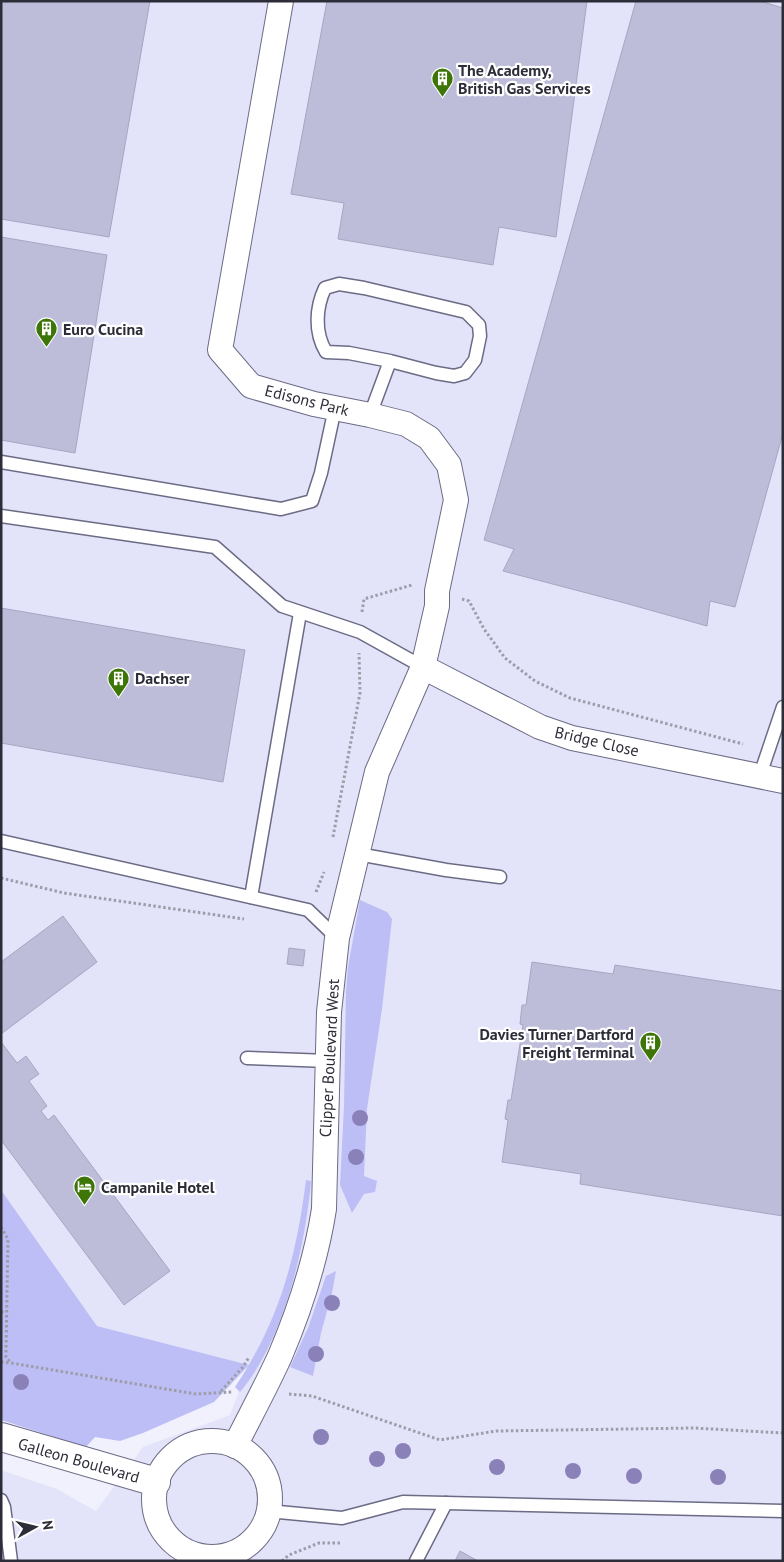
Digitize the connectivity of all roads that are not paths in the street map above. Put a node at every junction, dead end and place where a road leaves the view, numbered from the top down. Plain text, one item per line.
1 (281, 1) edge
2 (390, 361) junction
3 (335, 408) junction
4 (370, 414) junction
5 (1, 462) edge
6 (1, 516) edge
7 (300, 613) junction
8 (423, 667) junction
9 (783, 706) edge
10 (760, 775) junction
11 (783, 781) edge
12 (1, 841) edge
13 (358, 854) junction
14 (500, 877) dead end
15 (251, 897) junction
16 (337, 938) junction
17 (247, 1058) dead end
18 (328, 1061) junction
19 (1, 1438) edge
20 (236, 1446) junction
21 (156, 1482) junction
22 (1, 1500) edge
23 (446, 1503) junction
24 (268, 1511) junction
25 (783, 1511) edge
26 (193, 1558) edge
27 (12, 1561) edge
28 (416, 1561) edge

1 - 3 street, Edisons Park
2 - 2 lane
2 - 4 lane
3 - 4 street, Edisons Park
3 - 5 lane
4 - 8 street, Edisons Park
6 - 7 lane
7 - 8 lane
7 - 15 lane
8 - 10 street, Bridge Close
8 - 13 street, Clipper Boulevard West
9 - 10 lane
10 - 11 street, Bridge Close
12 - 15 lane
13 - 14 lane
13 - 16 street, Clipper Boulevard West
15 - 16 lane
16 - 18 street, Clipper Boulevard West
17 - 18 lane
18 - 20 street, Clipper Boulevard West
19 - 21 street, Galleon Boulevard
20 - 21 street
20 - 24 street
21 - 26 street
22 - 27 lane
23 - 24 lane
23 - 25 lane
23 - 28 lane
24 - 26 street

